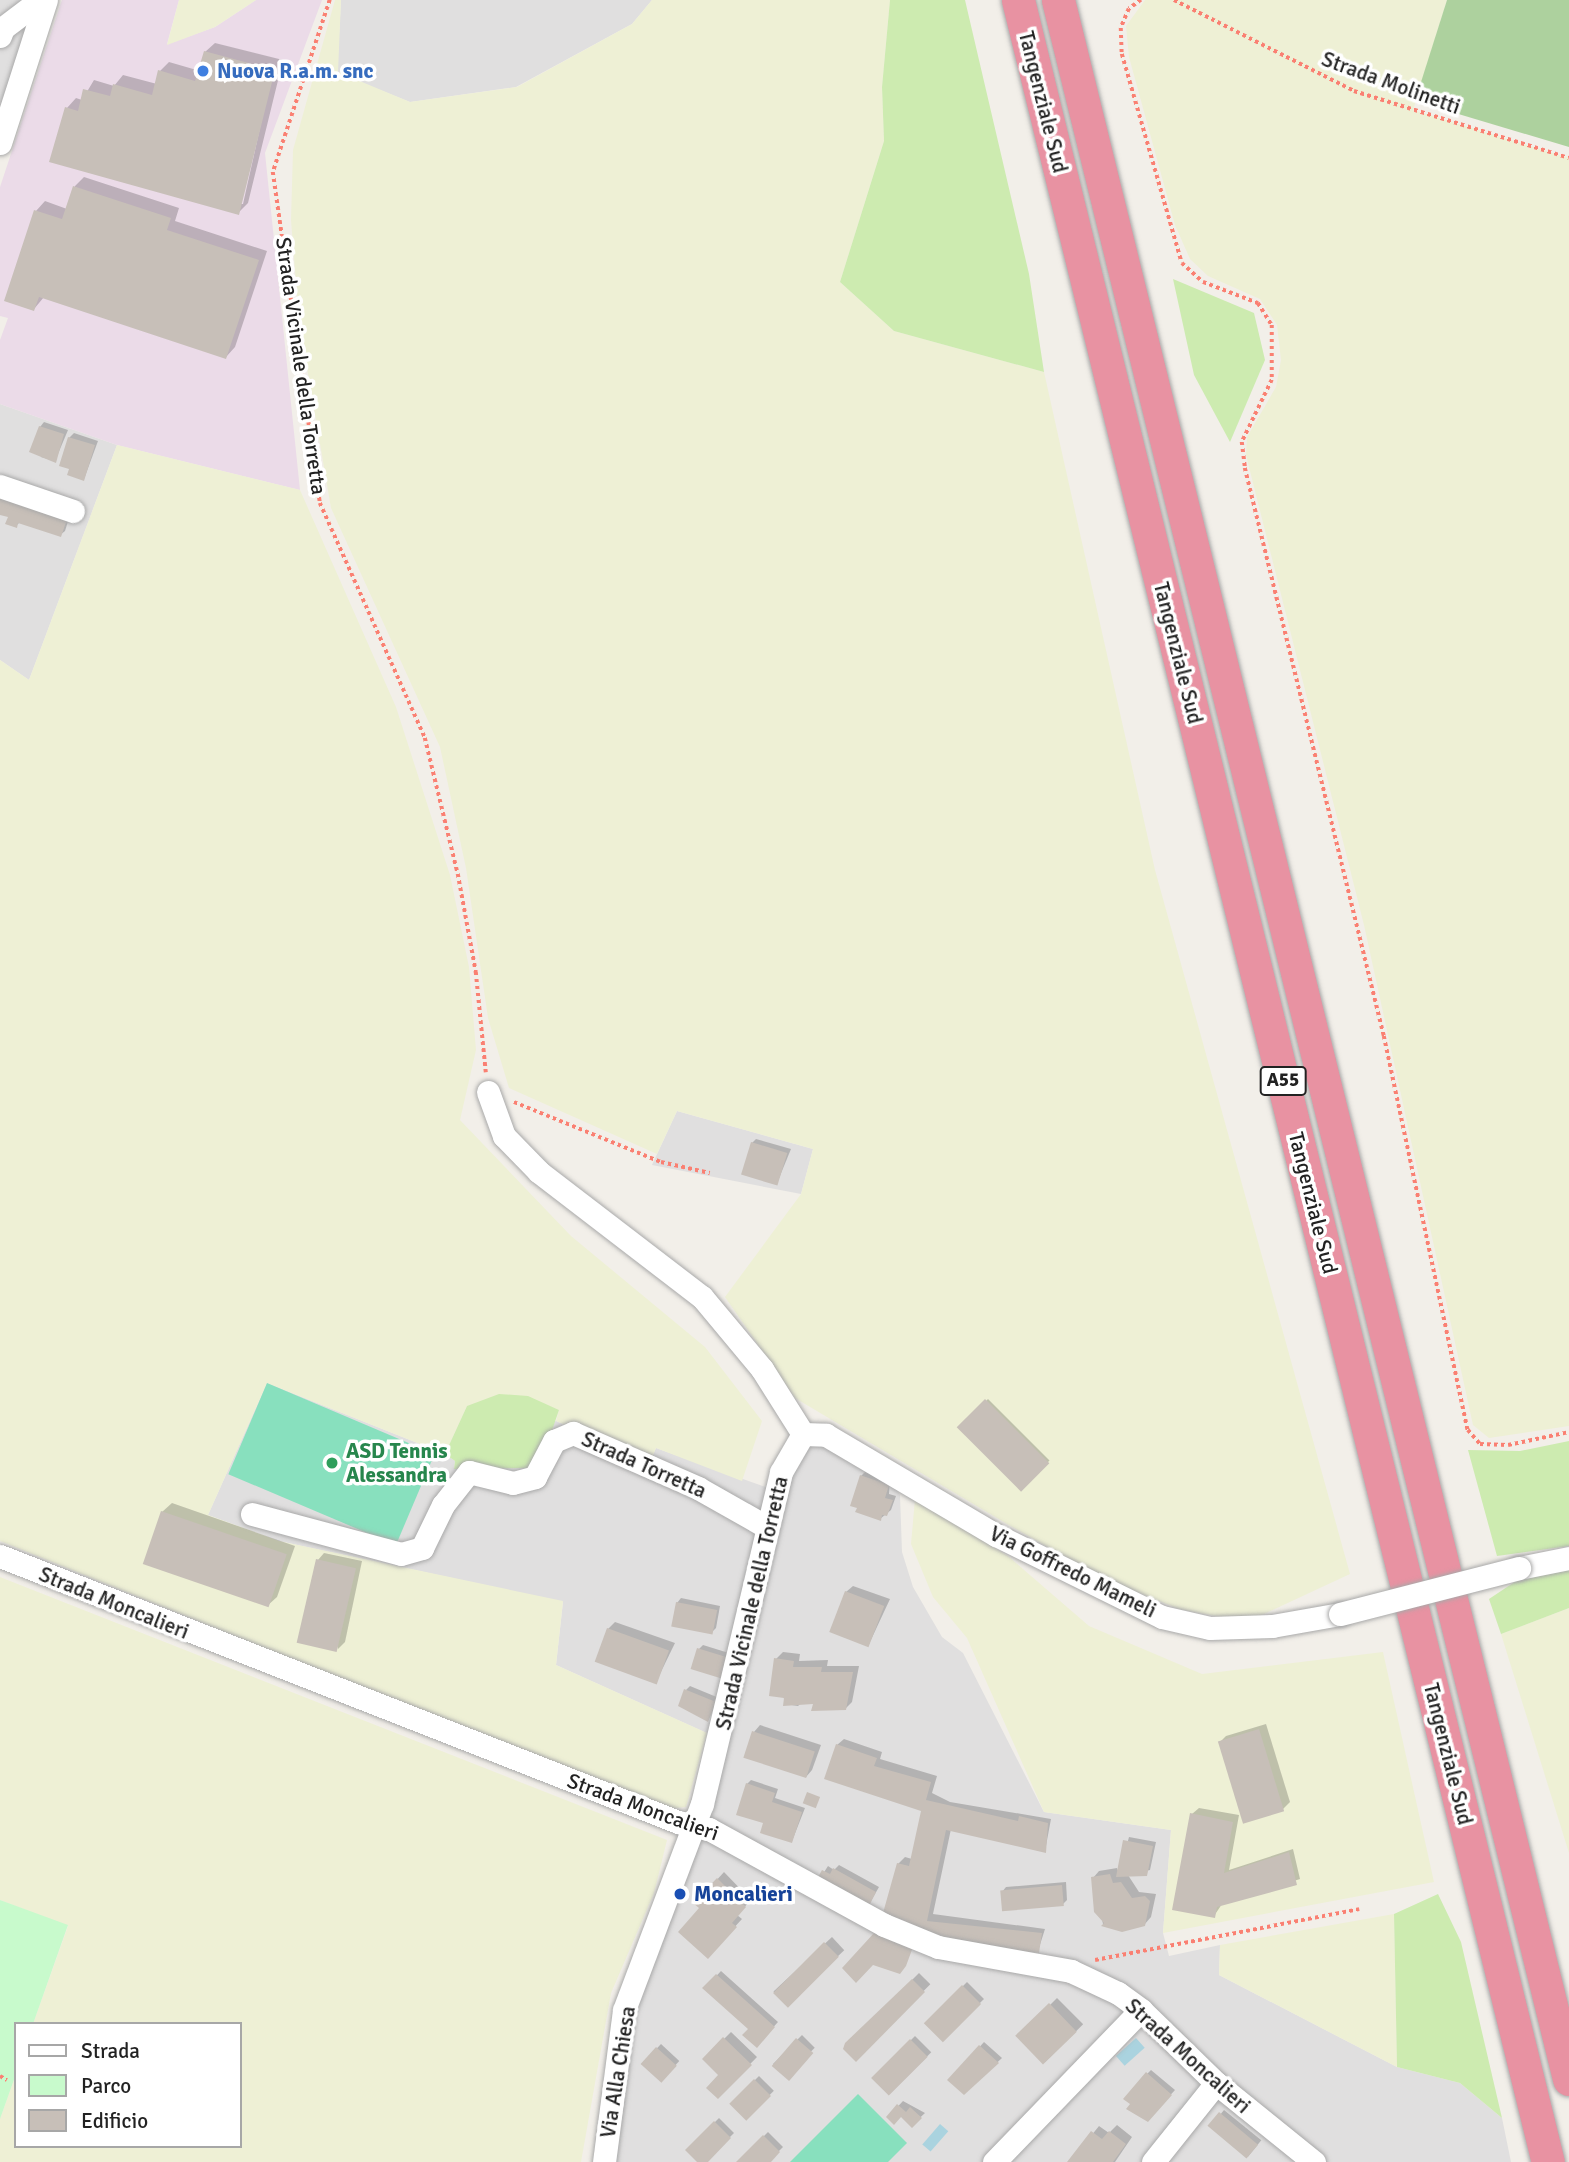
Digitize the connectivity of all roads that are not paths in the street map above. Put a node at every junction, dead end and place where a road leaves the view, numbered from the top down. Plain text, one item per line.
1 (40, 0) edge
2 (47, 0) edge
3 (1018, 0) edge
4 (1058, 0) edge
5 (0, 36) edge
6 (0, 143) edge
7 (0, 486) edge
8 (73, 512) dead end
9 (488, 1092) road end
10 (803, 1434) junction
11 (252, 1514) dead end
12 (767, 1527) junction
13 (0, 1556) edge
14 (1569, 1558) edge
15 (693, 1825) junction
16 (1141, 2010) junction
17 (1569, 2079) edge
18 (1216, 2083) junction
19 (1303, 2159) edge
20 (604, 2162) edge
21 (994, 2162) edge
22 (1153, 2162) edge
23 (1548, 2162) edge

1 - 5 street
2 - 6 street
3 - 23 highway, Tangenziale Sud / A55
4 - 17 highway, Tangenziale Sud / A55
7 - 8 street
9 - 10 street
10 - 12 street, Strada Vicinale della Torretta
10 - 14 street, Via Goffredo Mameli, bridge
11 - 12 street, Strada Torretta
12 - 15 street, Strada Vicinale della Torretta
13 - 15 street, Strada Moncalieri
15 - 16 street, Strada Moncalieri
15 - 20 street, Via Alla Chiesa
16 - 18 street, Strada Moncalieri
16 - 21 street
18 - 19 street, Strada Moncalieri
18 - 22 street

